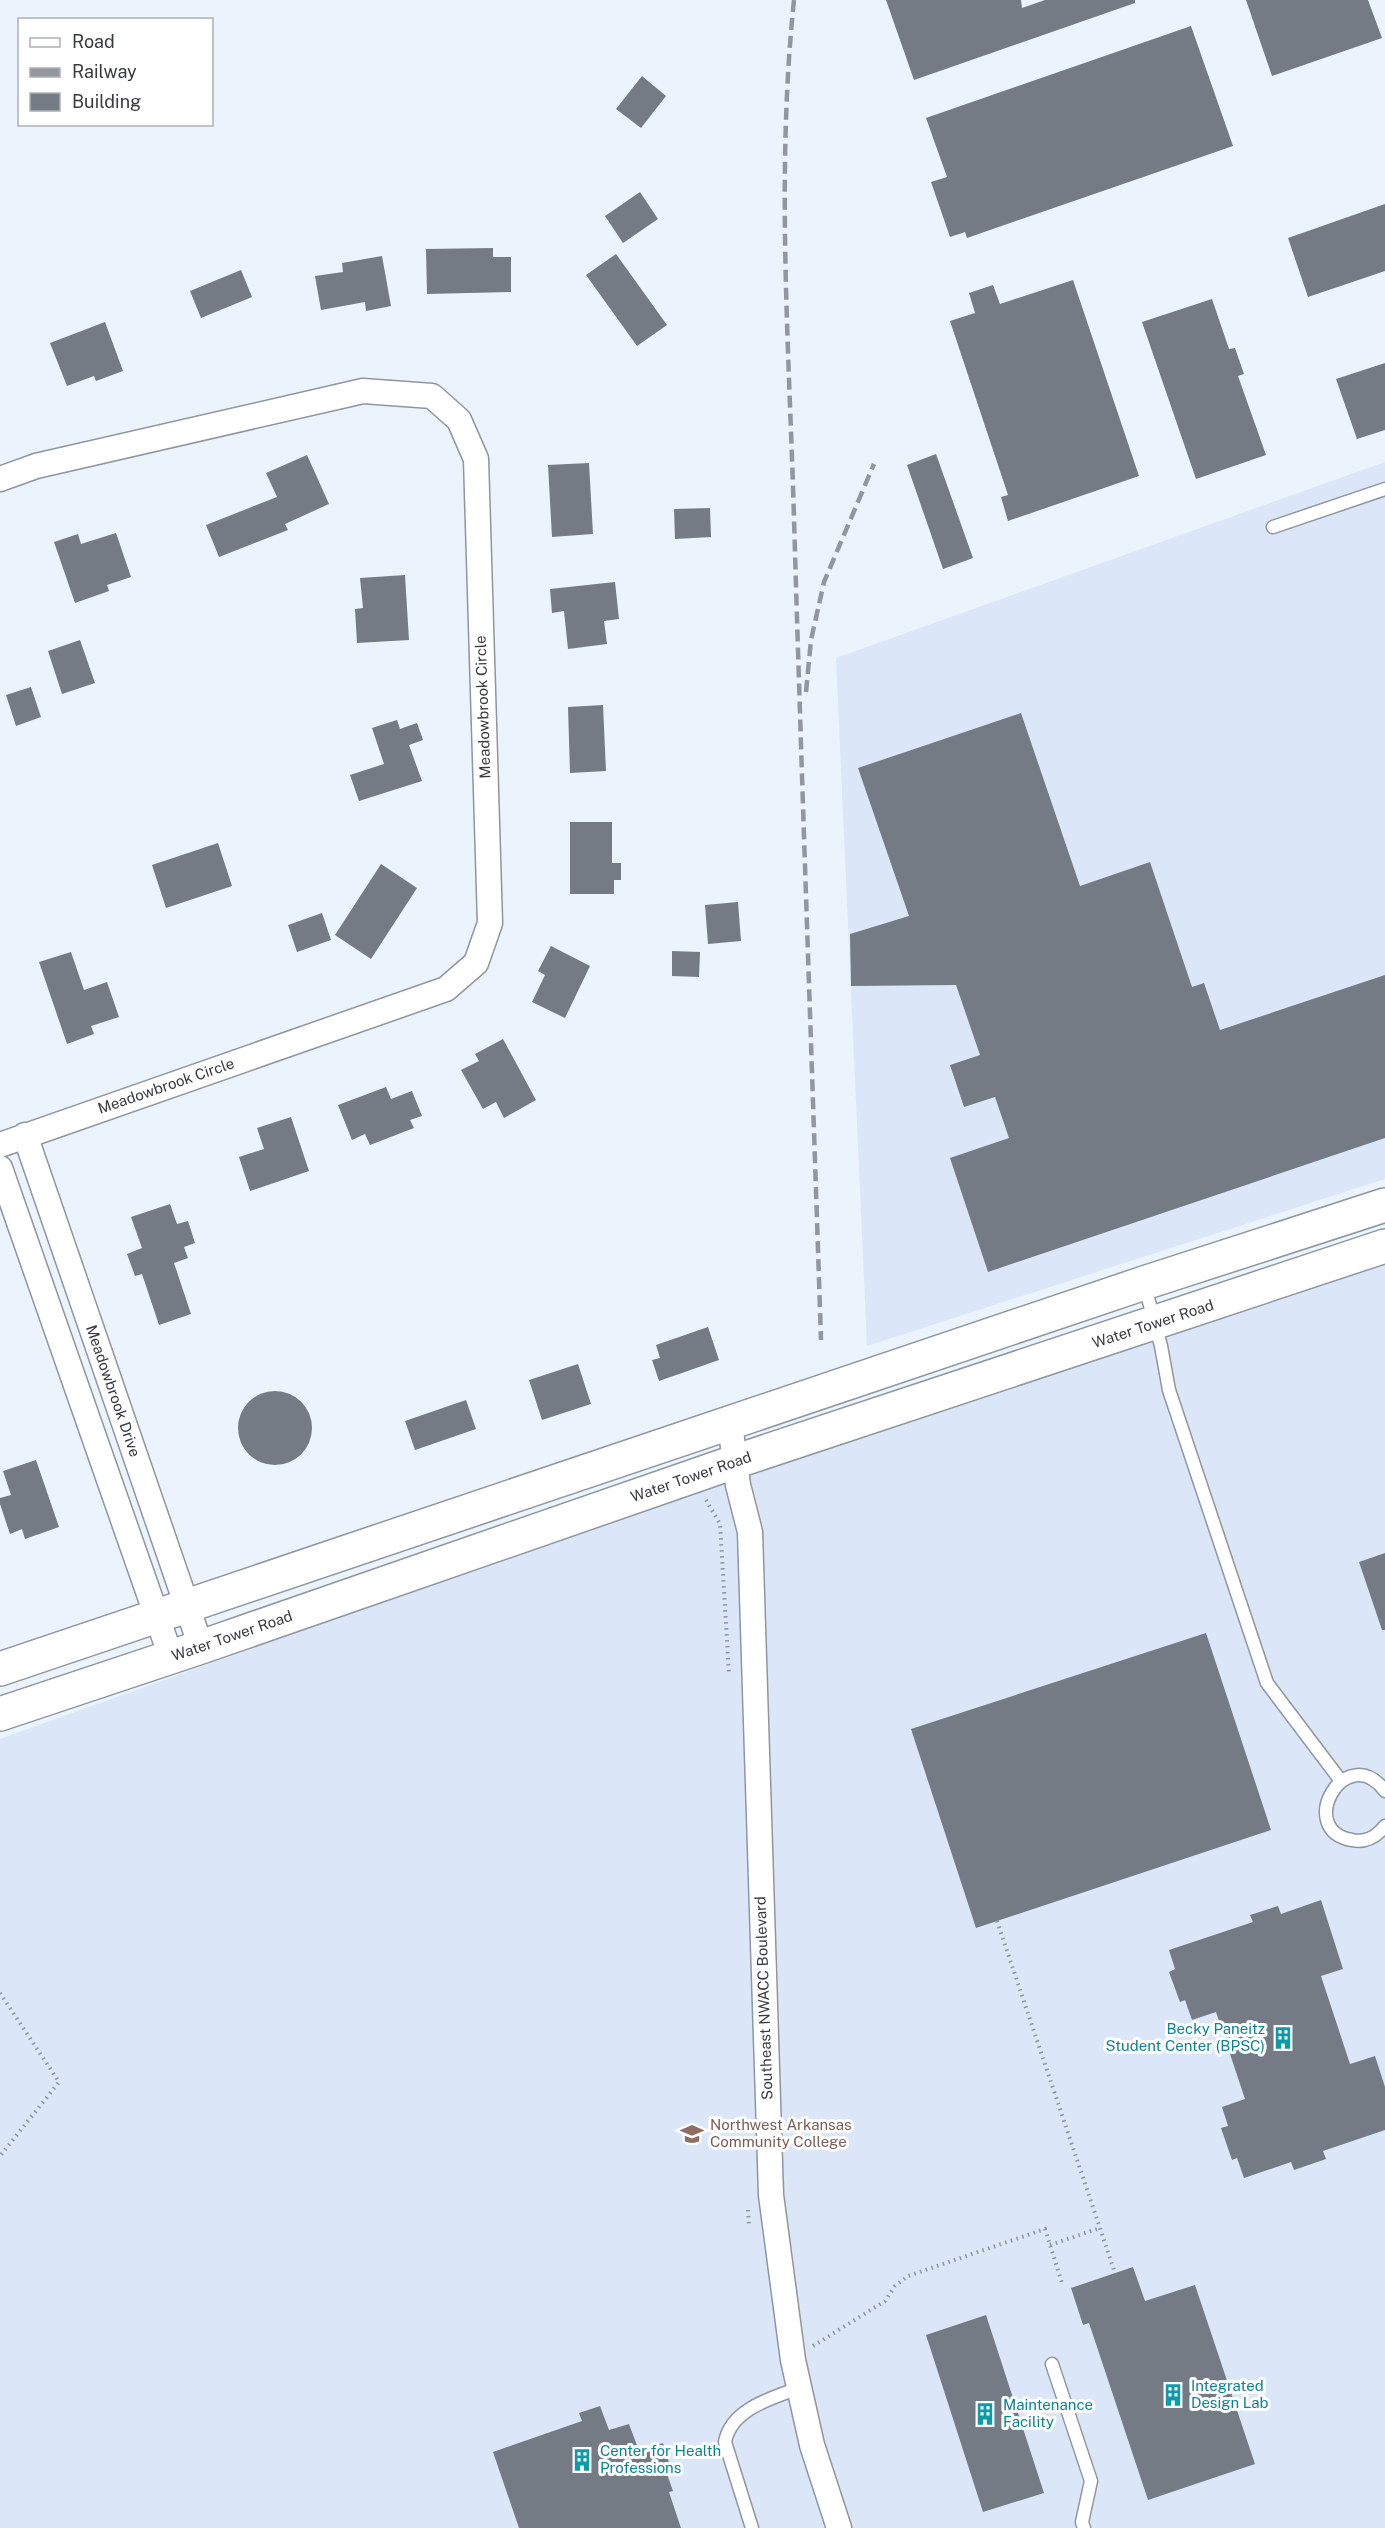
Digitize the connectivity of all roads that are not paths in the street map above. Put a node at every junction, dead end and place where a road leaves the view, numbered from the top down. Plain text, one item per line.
1 (0, 479) edge
2 (1385, 489) edge
3 (1273, 527) dead end
4 (25, 1135) junction
5 (0, 1145) edge
6 (0, 1168) edge
7 (1385, 1205) edge
8 (1385, 1246) edge
9 (1144, 1283) junction
10 (1155, 1323) junction
11 (730, 1424) junction
12 (736, 1461) junction
13 (187, 1605) junction
14 (156, 1616) junction
15 (186, 1652) junction
16 (0, 1669) edge
17 (0, 1714) edge
18 (1341, 1781) junction
19 (1385, 1791) edge
20 (1385, 1826) edge
21 (1052, 2364) dead end
22 (800, 2388) junction
23 (752, 2528) edge
24 (839, 2528) edge
25 (1084, 2528) edge

1 - 4 street, Meadowbrook Circle
2 - 3 lane
4 - 5 street, Meadowbrook Circle
4 - 13 street, Meadowbrook Drive
6 - 14 street
7 - 9 street
8 - 10 street, Water Tower Road
9 - 10 lane
9 - 11 street
10 - 12 street, Water Tower Road
10 - 18 lane
11 - 12 street, Southeast NWACC Boulevard
11 - 13 street
12 - 15 street, Water Tower Road
12 - 22 street, Southeast NWACC Boulevard
13 - 14 street
13 - 15 street, Meadowbrook Drive
14 - 15 street
14 - 16 street
15 - 17 street, Water Tower Road
18 - 19 lane
18 - 20 lane
21 - 25 lane
22 - 23 lane
22 - 24 street, Southeast NWACC Boulevard

